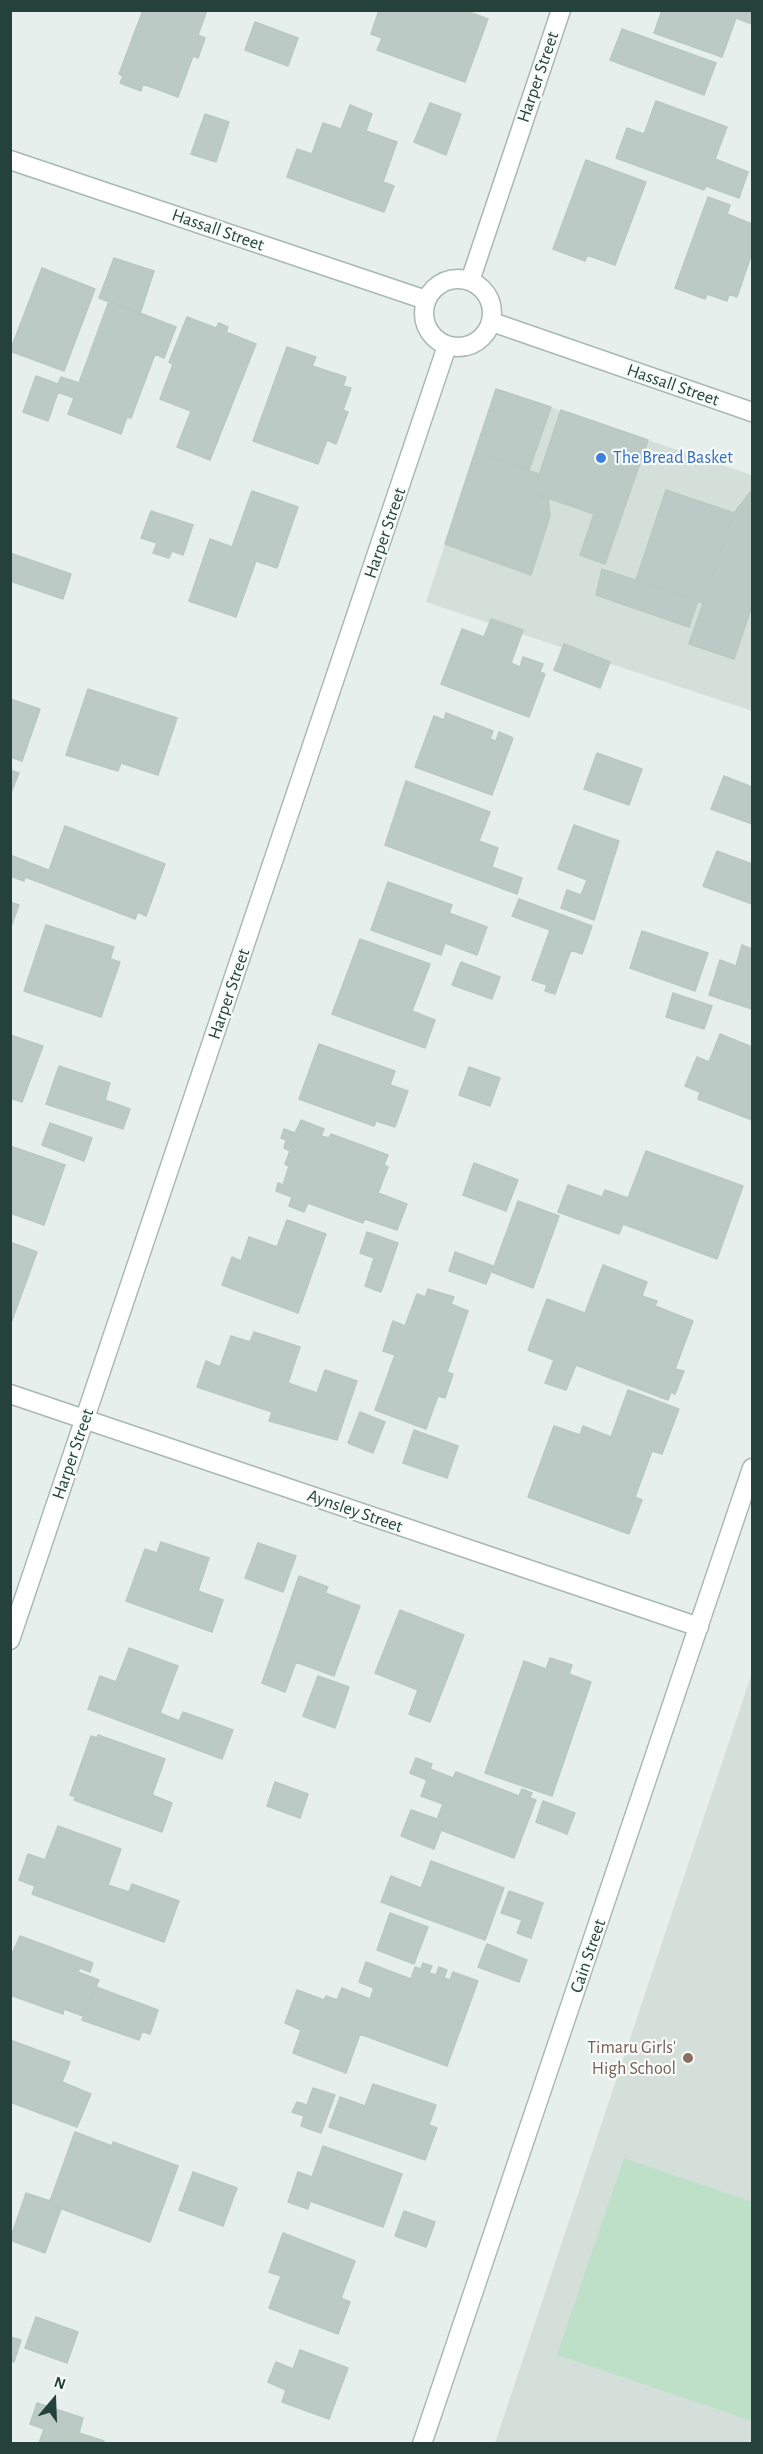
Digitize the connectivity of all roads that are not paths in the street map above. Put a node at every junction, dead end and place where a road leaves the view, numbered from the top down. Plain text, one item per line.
1 (561, 10) edge
2 (10, 160) edge
3 (470, 281) junction
4 (426, 300) junction
5 (492, 322) junction
6 (447, 346) junction
7 (753, 412) edge
8 (10, 1394) edge
9 (84, 1420) junction
10 (753, 1468) edge
11 (699, 1627) junction
12 (10, 1640) edge
13 (422, 2444) edge

1 - 3 street, Harper Street
2 - 4 street, Hassall Street
3 - 4 street
3 - 5 street
4 - 6 street
5 - 6 street
5 - 7 street, Hassall Street
6 - 9 street, Harper Street
8 - 9 street, Aynsley Street
9 - 11 street, Aynsley Street
9 - 12 street, Harper Street
10 - 11 street, Cain Street
11 - 13 street, Cain Street

